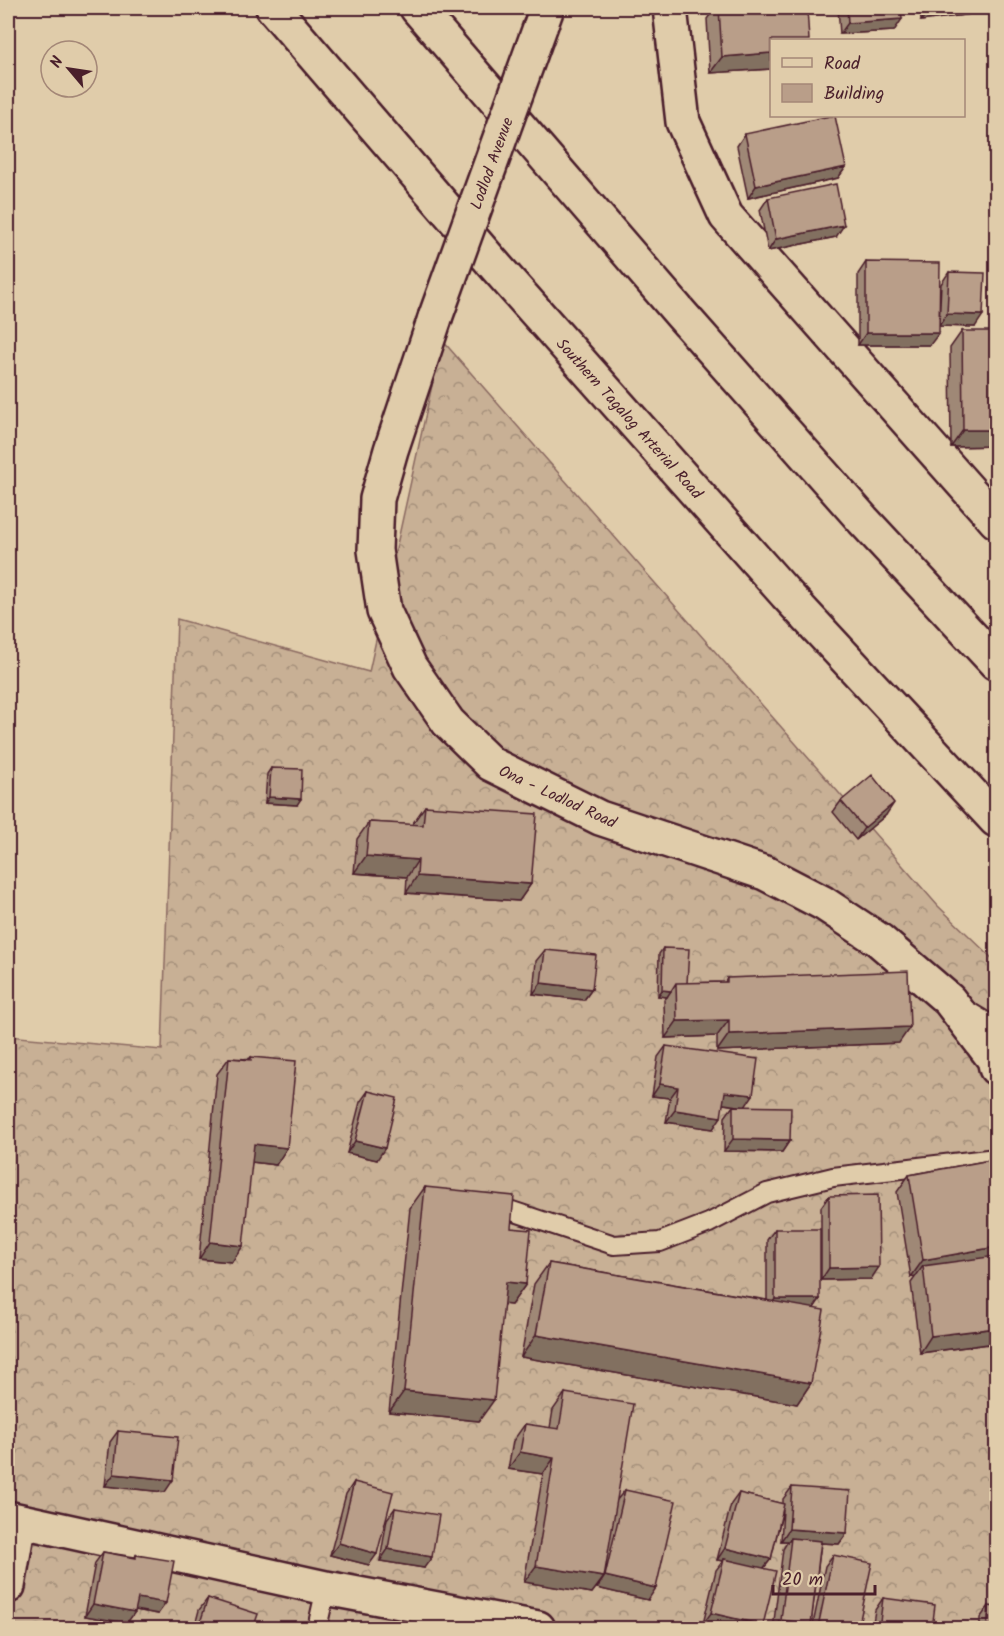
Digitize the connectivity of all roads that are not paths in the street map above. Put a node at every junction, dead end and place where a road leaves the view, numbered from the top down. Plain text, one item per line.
1 (273, 8) edge
2 (417, 8) edge
3 (547, 8) edge
4 (670, 8) edge
5 (435, 318) joint
6 (996, 520) edge
7 (996, 663) edge
8 (996, 820) edge
9 (949, 1000) junction
10 (996, 1028) edge
11 (996, 1068) edge
12 (996, 1158) edge
13 (477, 1200) edge
14 (13, 1520) edge
15 (8, 1586) edge
16 (326, 1588) junction
17 (317, 1629) edge
18 (538, 1629) edge

1 - 8 main road, Southern Tagalog Arterial Road
2 - 7 main road
3 - 5 main road, Lodlod Avenue, bridge
4 - 6 main road
5 - 9 main road, Ona - Lodlod Road
9 - 10 lane
9 - 11 main road, Ona - Lodlod Road
12 - 13 lane
14 - 15 main road
14 - 16 main road
16 - 17 lane
16 - 18 main road

